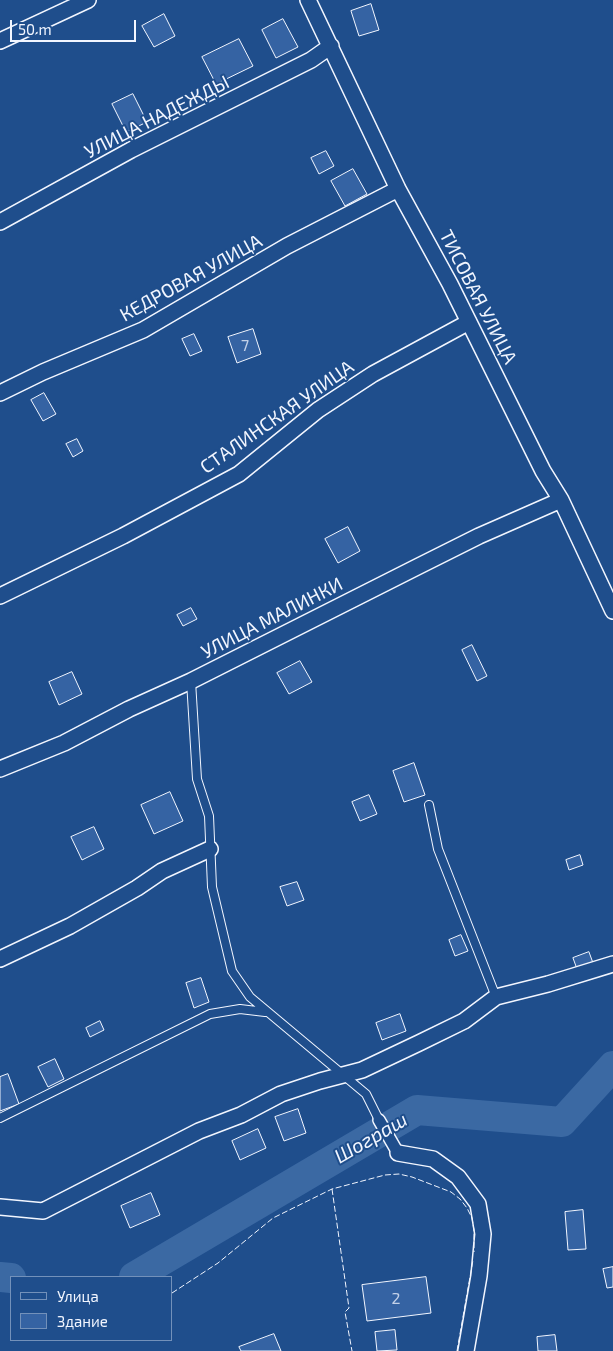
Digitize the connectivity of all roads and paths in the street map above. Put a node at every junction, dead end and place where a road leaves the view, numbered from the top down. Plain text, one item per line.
1 (88, 0) edge
2 (308, 0) edge
3 (0, 41) edge
4 (331, 46) junction
5 (398, 189) junction
6 (0, 222) edge
7 (469, 322) junction
8 (0, 393) edge
9 (561, 500) junction
10 (0, 596) edge
11 (613, 611) edge
12 (191, 681) junction
13 (0, 769) edge
14 (429, 805) dead end
15 (210, 848) junction
16 (0, 960) edge
17 (613, 964) edge
18 (496, 997) junction
19 (266, 1012) junction
20 (342, 1075) junction
21 (0, 1118) edge
22 (379, 1120) joint
23 (398, 1153) joint
24 (0, 1207) edge
25 (466, 1351) edge

1 - 3 street
2 - 4 street, ТИСОВАЯ УЛИЦА
4 - 5 street, ТИСОВАЯ УЛИЦА
4 - 6 street, УЛИЦА НАДЕЖДЫ
5 - 7 street, ТИСОВАЯ УЛИЦА
5 - 8 street, КЕДРОВАЯ УЛИЦА
7 - 9 street, ТИСОВАЯ УЛИЦА
7 - 10 street, СТАЛИНСКАЯ УЛИЦА
9 - 11 street, ТИСОВАЯ УЛИЦА
9 - 12 street, УЛИЦА МАЛИНКИ
12 - 13 street, УЛИЦА МАЛИНКИ
12 - 15 lane
14 - 18 lane
15 - 16 street
15 - 19 lane
17 - 18 street
18 - 20 street
19 - 20 lane
19 - 21 lane
20 - 22 lane
20 - 24 street
22 - 23 street
23 - 25 street

